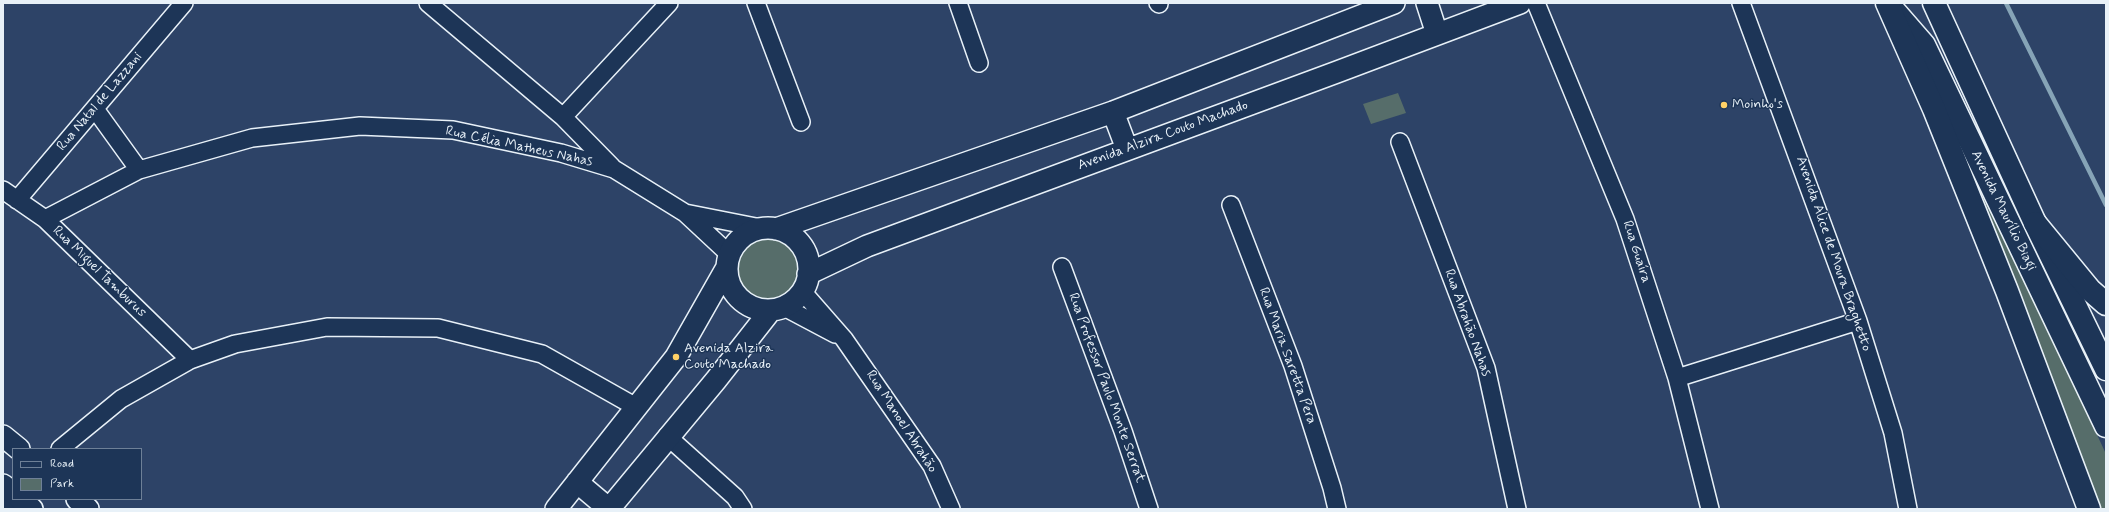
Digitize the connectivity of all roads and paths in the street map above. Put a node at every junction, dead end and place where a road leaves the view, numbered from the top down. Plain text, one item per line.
1 (184, 3) edge
2 (428, 3) edge
3 (669, 3) edge
4 (756, 3) edge
5 (958, 3) edge
6 (1394, 3) edge
7 (1427, 3) edge
8 (1520, 3) edge
9 (1536, 3) edge
10 (1741, 3) edge
11 (1888, 3) edge
12 (1934, 3) edge
13 (1438, 34) junction
14 (979, 63) dead end
15 (95, 108) junction
16 (1113, 112) junction
17 (563, 117) junction
18 (801, 122) dead end
19 (1400, 142) dead end
20 (1127, 149) junction
21 (614, 169) junction
22 (139, 170) junction
23 (3, 190) edge
24 (17, 200) junction
25 (1232, 205) dead end
26 (685, 213) junction
27 (45, 219) junction
28 (2035, 223) junction
29 (769, 229) junction
30 (728, 262) junction
31 (1062, 267) dead end
32 (805, 282) junction
33 (2106, 304) edge
34 (777, 308) junction
35 (1858, 321) junction
36 (844, 339) junction
37 (190, 360) junction
38 (2106, 369) edge
39 (1677, 378) junction
40 (636, 407) junction
41 (2106, 426) edge
42 (3, 436) edge
43 (667, 436) junction
44 (18, 448) edge
45 (61, 448) edge
46 (577, 482) junction
47 (3, 485) edge
48 (12, 492) edge
49 (12, 500) edge
50 (21, 500) edge
51 (78, 500) edge
52 (8, 509) edge
53 (32, 509) edge
54 (88, 509) edge
55 (556, 509) edge
56 (609, 509) edge
57 (743, 509) edge
58 (951, 509) edge
59 (1149, 509) edge
60 (1337, 509) edge
61 (1517, 509) edge
62 (1710, 509) edge
63 (1908, 509) edge
64 (2089, 509) edge

1 - 15 street, Rua Natal de Lazzani
2 - 17 street
3 - 17 street
4 - 18 street
5 - 14 street
6 - 16 street
7 - 13 street
8 - 13 street, Avenida Alzira Couto Machado
9 - 39 street, Rua Guaíra
10 - 35 street, Avenida Alice de Moura Braghetto
11 - 41 main road, Avenida Maurílio Biagi
11 - 64 main road
12 - 28 main road, Avenida Maurílio Biagi
13 - 20 street, Avenida Alzira Couto Machado
15 - 22 street
15 - 24 street, Rua Natal de Lazzani
16 - 20 street
16 - 29 street
17 - 21 street
19 - 61 street, Rua Abrahão Nahas
20 - 32 street, Avenida Alzira Couto Machado
21 - 22 street, Rua Célia Matheus Nahas
21 - 26 street, Rua Célia Matheus Nahas
22 - 27 street, Rua Célia Matheus Nahas
23 - 24 street, Rua Miguel Tamburus
24 - 27 street, Rua Miguel Tamburus
25 - 60 street, Rua Maria Saretta Pera
26 - 29 street, Rua Célia Matheus Nahas
26 - 30 street, Rua Célia Matheus Nahas
27 - 37 street, Rua Miguel Tamburus
28 - 33 main road
28 - 38 main road, Avenida Maurílio Biagi
29 - 30 street
29 - 32 street
30 - 34 street
30 - 40 street
31 - 59 street, Rua Professor Paulo Monte Serrat
32 - 34 street
32 - 36 street, Rua Manoel Abrahão
34 - 36 street, Rua Manoel Abrahão
34 - 43 street
35 - 39 street
35 - 63 street, Avenida Alice de Moura Braghetto
36 - 58 street, Rua Manoel Abrahão
37 - 40 street
37 - 45 street
39 - 62 street, Rua Guaíra
40 - 46 street
42 - 44 street
43 - 56 street
43 - 57 street
46 - 55 street
46 - 56 street
47 - 48 street
49 - 52 street
50 - 53 street
51 - 54 street

